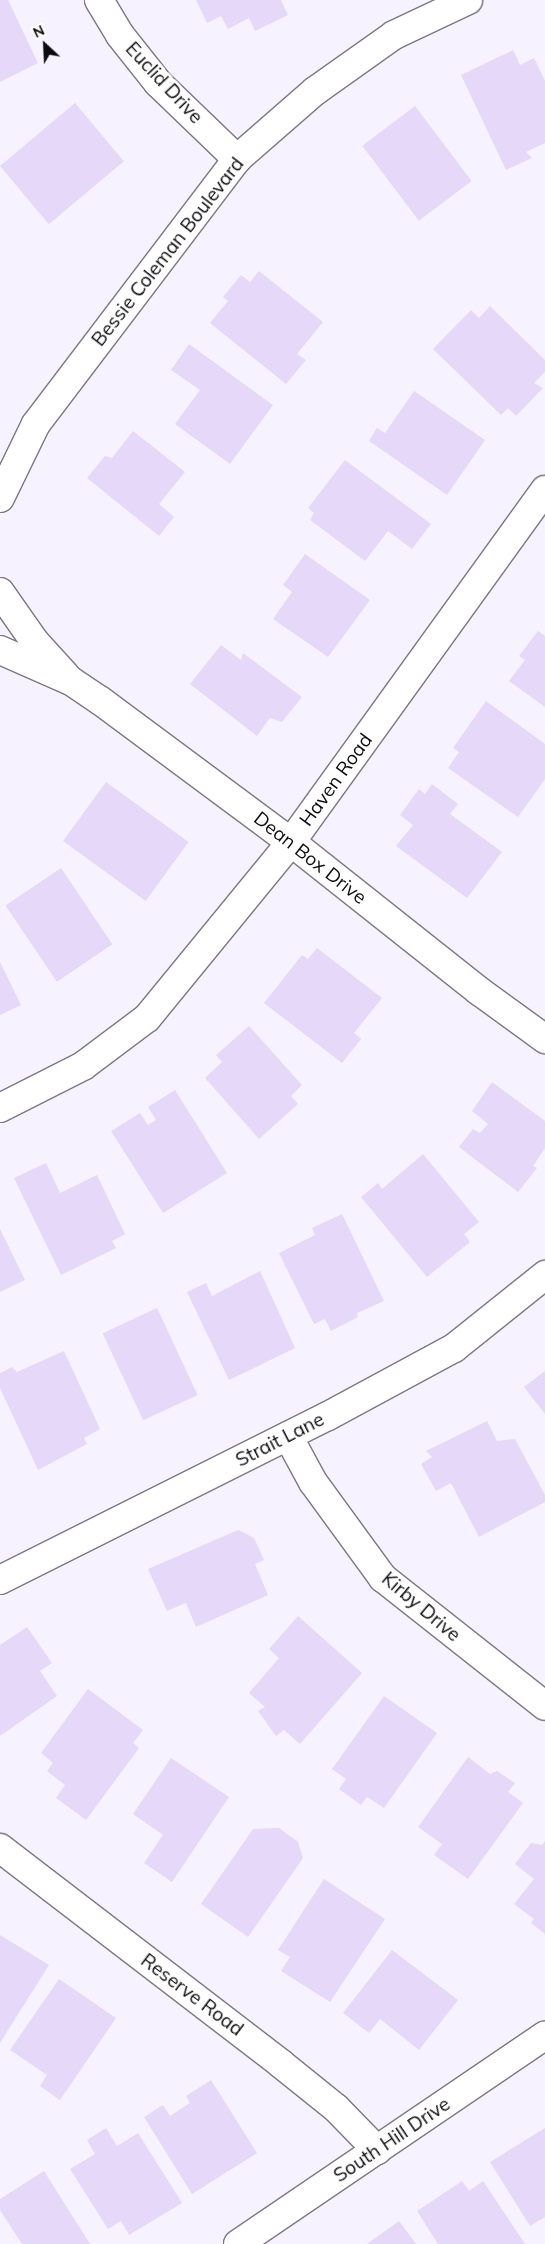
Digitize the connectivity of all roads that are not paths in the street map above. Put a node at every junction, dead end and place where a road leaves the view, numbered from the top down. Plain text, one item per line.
1 (99, 0) edge
2 (468, 0) edge
3 (237, 159) junction
4 (36, 424) junction
5 (0, 455) edge
6 (545, 490) edge
7 (0, 498) edge
8 (0, 592) edge
9 (0, 650) edge
10 (71, 681) junction
11 (291, 842) junction
12 (545, 1039) edge
13 (0, 1108) edge
14 (545, 1275) edge
15 (288, 1436) junction
16 (0, 1580) edge
17 (545, 1706) edge
18 (0, 1848) edge
19 (545, 2035) edge
20 (377, 2150) junction
21 (238, 2244) edge

1 - 3 street, Euclid Drive
2 - 3 street, Bessie Coleman Boulevard
3 - 4 street, Bessie Coleman Boulevard
4 - 5 street, Bessie Coleman Boulevard
4 - 7 street, Bessie Coleman Boulevard
6 - 11 street, Haven Road
8 - 10 street, Dean Box Drive
9 - 10 street, Dean Box Drive
10 - 11 street, Dean Box Drive
11 - 12 street, Dean Box Drive
11 - 13 street, Haven Road
14 - 15 street, Strait Lane
15 - 16 street, Strait Lane
15 - 17 street, Kirby Drive
18 - 20 street, Reserve Road
19 - 20 street, South Hill Drive
20 - 21 street, South Hill Drive

